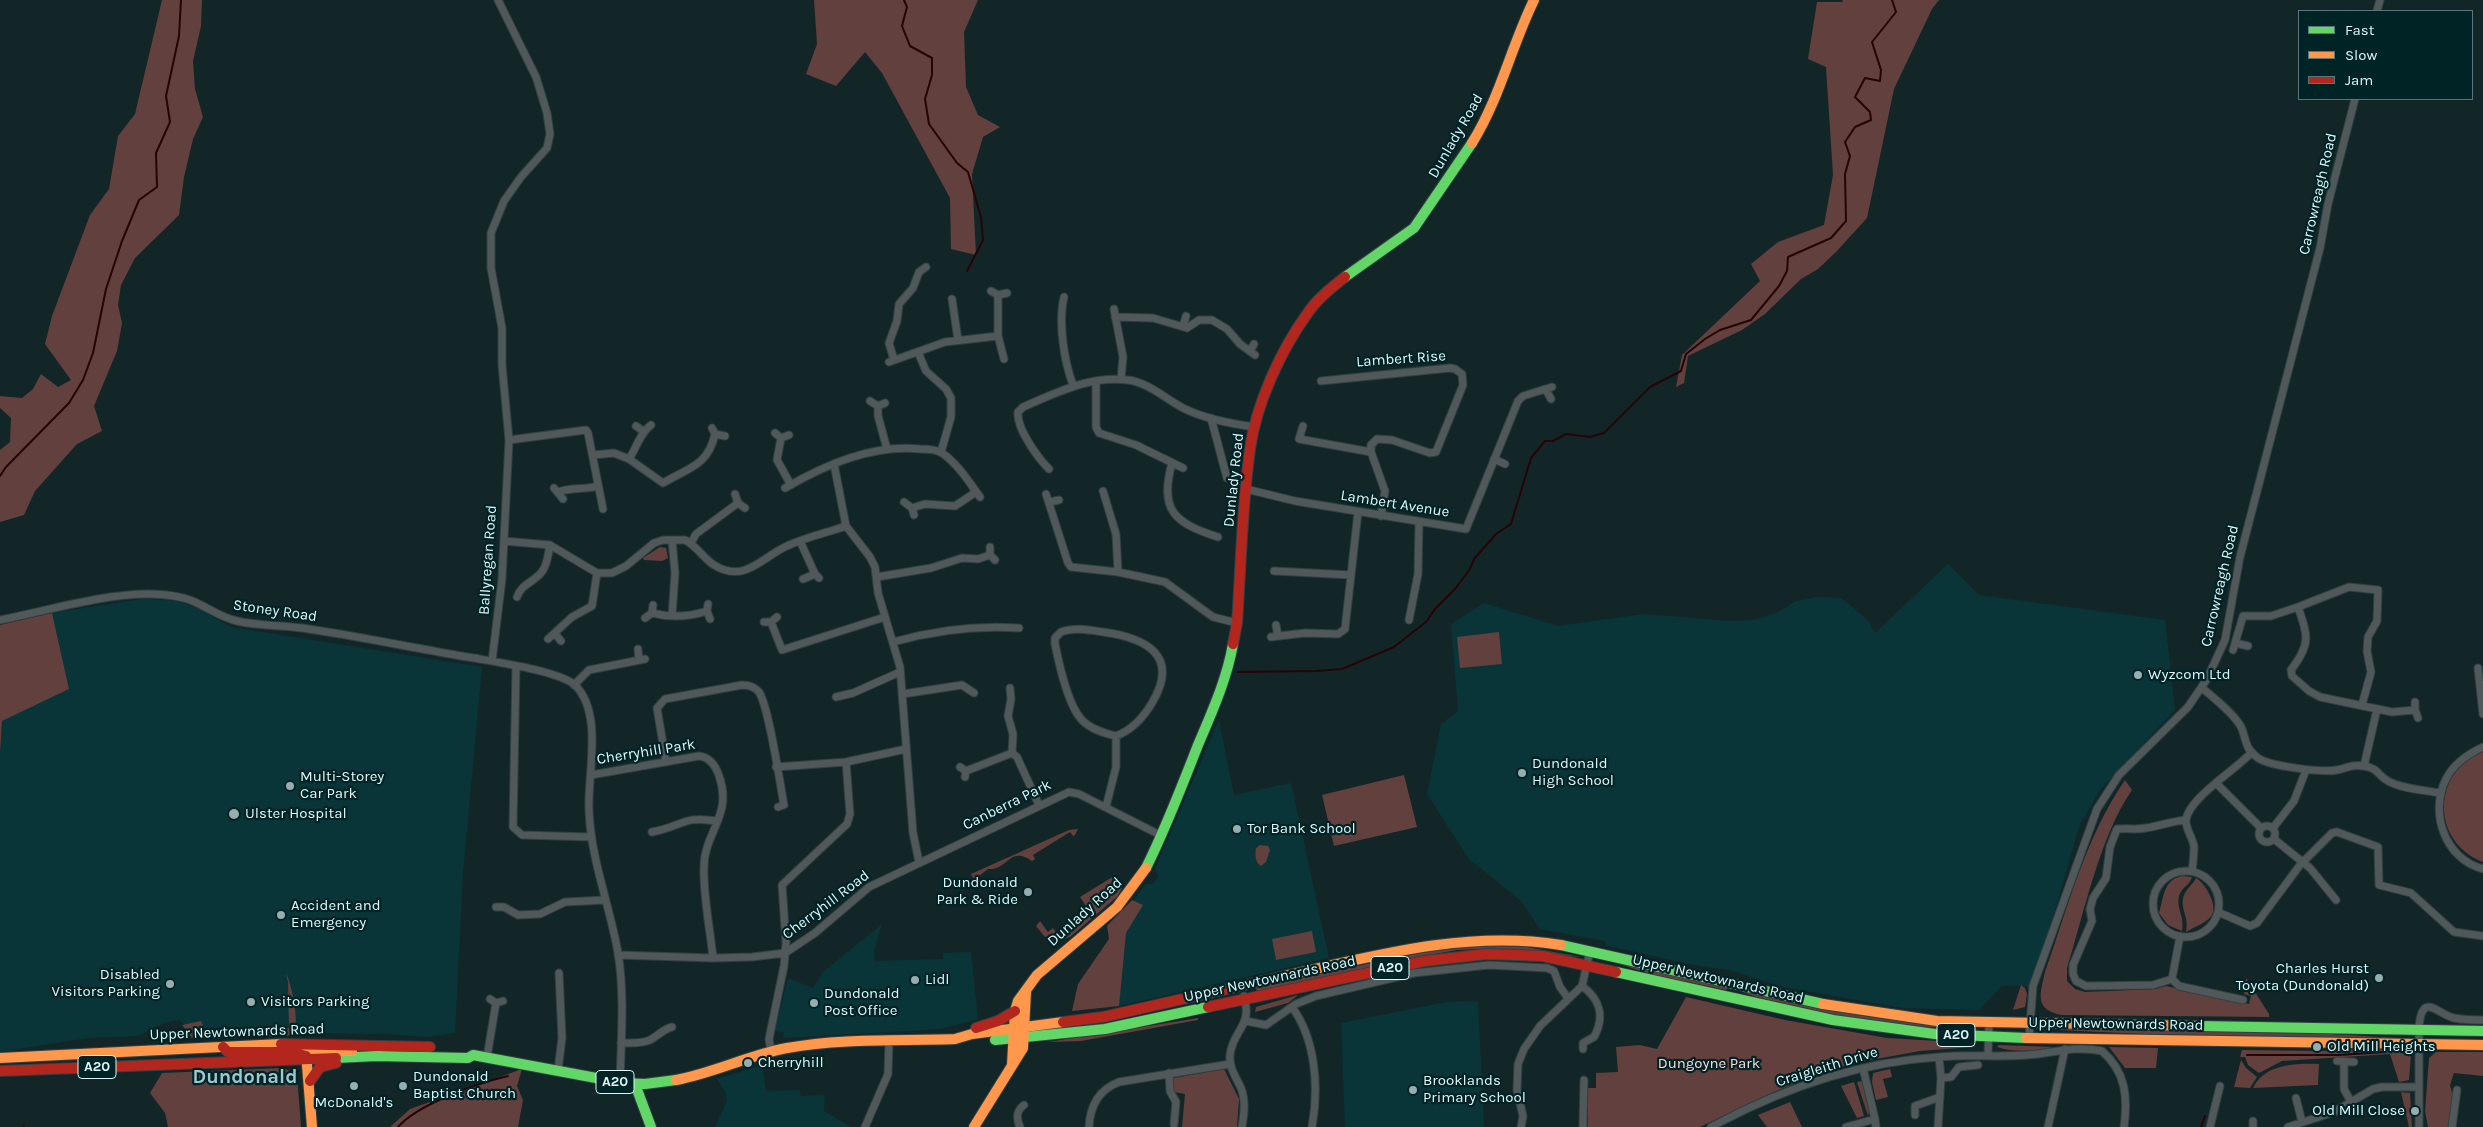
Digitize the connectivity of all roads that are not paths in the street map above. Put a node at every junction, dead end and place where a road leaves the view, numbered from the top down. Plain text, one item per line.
1 (498, 0) edge
2 (1534, 0) edge
3 (2355, 100) edge
4 (926, 267) dead end
5 (991, 291) dead end
6 (1006, 292) dead end
7 (998, 294) junction
8 (952, 299) dead end
9 (1053, 301) dead end
10 (1186, 316) dead end
11 (1183, 326) junction
12 (998, 336) junction
13 (958, 340) junction
14 (1254, 344) dead end
15 (918, 352) junction
16 (1004, 359) dead end
17 (1121, 380) junction
18 (1096, 381) junction
19 (1321, 381) dead end
20 (1073, 385) junction
21 (1551, 399) dead end
22 (870, 401) dead end
23 (1211, 418) junction
24 (651, 424) dead end
25 (636, 426) dead end
26 (1303, 426) dead end
27 (1255, 427) junction
28 (643, 431) junction
29 (725, 436) dead end
30 (789, 436) dead end
31 (509, 440) junction
32 (887, 449) junction
33 (941, 452) junction
34 (1371, 452) junction
35 (593, 455) junction
36 (630, 459) junction
37 (1494, 459) junction
38 (1172, 463) junction
39 (834, 464) junction
40 (1505, 464) dead end
41 (1183, 468) dead end
42 (1049, 469) dead end
43 (1227, 478) dead end
44 (598, 486) junction
45 (1246, 488) junction
46 (735, 494) dead end
47 (1115, 495) dead end
48 (563, 499) dead end
49 (1059, 500) dead end
50 (904, 502) dead end
51 (738, 503) junction
52 (745, 508) dead end
53 (603, 509) dead end
54 (1358, 512) junction
55 (1381, 516) junction
56 (1420, 522) junction
57 (846, 526) junction
58 (1218, 537) dead end
59 (672, 540) junction
60 (504, 541) junction
61 (800, 541) junction
62 (691, 542) junction
63 (550, 546) junction
64 (992, 554) dead end
65 (1280, 561) dead end
66 (1118, 572) junction
67 (597, 573) junction
68 (1352, 575) junction
69 (877, 577) junction
70 (803, 579) dead end
71 (517, 590) dead end
72 (653, 605) dead end
73 (2298, 607) junction
74 (652, 613) junction
75 (1420, 614) dead end
76 (672, 616) junction
77 (777, 616) dead end
78 (645, 618) dead end
79 (885, 618) junction
80 (710, 619) dead end
81 (0, 620) edge
82 (1237, 623) junction
83 (1276, 625) dead end
84 (1019, 628) dead end
85 (555, 634) junction
86 (548, 639) dead end
87 (561, 641) dead end
88 (893, 642) junction
89 (2248, 646) dead end
90 (638, 649) dead end
91 (492, 661) junction
92 (516, 666) junction
93 (2478, 668) dead end
94 (900, 672) junction
95 (574, 684) junction
96 (2481, 687) edge
97 (1010, 688) dead end
98 (2202, 688) junction
99 (974, 693) dead end
100 (903, 694) junction
101 (836, 697) dead end
102 (2415, 702) dead end
103 (2362, 705) junction
104 (2377, 710) junction
105 (2415, 710) junction
106 (2483, 714) edge
107 (2418, 718) dead end
108 (1116, 736) junction
109 (2483, 747) edge
110 (906, 749) junction
111 (2252, 752) junction
112 (1012, 753) junction
113 (666, 762) junction
114 (846, 762) junction
115 (2364, 766) junction
116 (776, 767) junction
117 (2306, 770) junction
118 (964, 772) dead end
119 (591, 776) junction
120 (2217, 784) junction
121 (2440, 793) junction
122 (1039, 805) junction
123 (778, 807) dead end
124 (1106, 807) junction
125 (2186, 820) junction
126 (716, 821) junction
127 (2262, 828) junction
128 (2273, 828) junction
129 (652, 832) dead end
130 (1162, 836) junction
131 (590, 837) junction
132 (2274, 839) junction
133 (919, 862) junction
134 (2303, 862) junction
135 (2483, 869) edge
136 (2192, 871) junction
137 (605, 900) junction
138 (2336, 900) dead end
139 (496, 907) dead end
140 (2218, 912) junction
141 (2180, 936) junction
142 (2483, 936) edge
143 (1590, 950) junction
144 (785, 953) junction
145 (618, 955) junction
146 (713, 958) junction
147 (1588, 964) junction
148 (559, 973) dead end
149 (2172, 979) junction
150 (1242, 986) junction
151 (1582, 986) junction
152 (1026, 992) junction
153 (1568, 998) junction
154 (1245, 999) junction
155 (2243, 1000) dead end
156 (496, 1001) dead end
157 (1292, 1007) junction
158 (1014, 1011) junction
159 (2483, 1020) edge
160 (1246, 1021) junction
161 (1990, 1022) junction
162 (672, 1026) dead end
163 (2029, 1030) junction
164 (2419, 1030) junction
165 (2483, 1031) edge
166 (1020, 1034) junction
167 (1989, 1037) junction
168 (904, 1041) junction
169 (889, 1042) junction
170 (621, 1043) junction
171 (2420, 1044) junction
172 (2483, 1045) edge
173 (1583, 1048) dead end
174 (2065, 1049) junction
175 (306, 1051) junction
176 (771, 1051) junction
177 (1988, 1054) junction
178 (474, 1055) junction
179 (366, 1056) junction
180 (377, 1056) junction
181 (487, 1057) junction
182 (1939, 1057) junction
183 (0, 1058) edge
184 (2354, 1062) dead end
185 (1230, 1064) junction
186 (1978, 1065) dead end
187 (1862, 1068) junction
188 (558, 1070) junction
189 (0, 1071) edge
190 (1169, 1073) junction
191 (1941, 1078) junction
192 (1584, 1080) dead end
193 (309, 1083) junction
194 (620, 1083) junction
195 (635, 1084) junction
196 (2220, 1086) dead end
197 (2419, 1087) junction
198 (2457, 1090) dead end
199 (1940, 1097) junction
200 (2296, 1098) dead end
201 (2351, 1102) junction
202 (1024, 1105) dead end
203 (1915, 1115) dead end
204 (1875, 1119) junction
205 (2302, 1122) junction
206 (1174, 1124) dead end
207 (312, 1127) edge
208 (651, 1127) edge
209 (865, 1127) edge
210 (974, 1127) edge
211 (1020, 1127) edge
212 (1089, 1127) edge
213 (1242, 1127) edge
214 (1312, 1127) edge
215 (1521, 1127) edge
216 (1583, 1127) edge
217 (1711, 1127) edge
218 (1846, 1127) edge
219 (1876, 1127) edge
220 (1938, 1127) edge
221 (2048, 1127) edge
222 (2124, 1127) edge
223 (2210, 1127) edge
224 (2288, 1127) edge
225 (2419, 1127) edge
226 (2452, 1127) edge

1 - 31 street, Ballyregan Road
2 - 27 main road, Dunlady Road
3 - 98 street, Carrowreagh Road
4 - 15 street
5 - 7 street
6 - 7 street
7 - 12 street
8 - 13 street
9 - 20 street
10 - 11 street
11 - 14 street
11 - 17 street
12 - 13 street
12 - 16 street
13 - 15 street
15 - 33 street
17 - 18 street
17 - 23 street
18 - 20 street
18 - 38 street
19 - 34 street, Lambert Rise
20 - 42 street
21 - 37 street, Lambert Avenue
22 - 32 street
23 - 27 street
23 - 43 street
24 - 28 street
25 - 28 street
26 - 34 street
27 - 45 main road, Dunlady Road
28 - 36 street
29 - 36 street
30 - 39 street
31 - 35 street
31 - 60 street, Ballyregan Road
32 - 33 street
32 - 39 street
33 - 50 street
34 - 55 street
35 - 36 street
35 - 44 street
37 - 40 street
37 - 56 street, Lambert Avenue
38 - 41 street
38 - 58 street
39 - 57 street
44 - 48 street
44 - 53 street
45 - 54 street, Lambert Avenue
45 - 82 main road, Dunlady Road
46 - 51 street
47 - 66 street
49 - 66 street
51 - 52 street
51 - 62 street
54 - 55 street, Lambert Avenue
54 - 68 street
55 - 56 street, Lambert Avenue
56 - 75 street
57 - 61 street
57 - 69 street
59 - 62 street
59 - 67 street
59 - 76 street
60 - 63 street
60 - 91 street, Ballyregan Road
61 - 62 street
61 - 70 street
63 - 67 street
63 - 71 street
64 - 69 street
65 - 68 street
66 - 82 street
67 - 85 street
68 - 83 street
69 - 79 street
72 - 74 street
73 - 89 street
73 - 103 street
73 - 103 street
74 - 76 street
74 - 78 street
76 - 80 street
77 - 79 street
79 - 88 street
81 - 91 street, Stoney Road
82 - 130 main road, Dunlady Road
84 - 88 street
85 - 86 street
85 - 87 street
88 - 94 street
90 - 95 street
91 - 92 street
92 - 95 street
92 - 131 street
93 - 96 street
94 - 100 street
94 - 101 street
95 - 119 street
96 - 106 street
97 - 112 street
98 - 111 street
98 - 163 street, Carrowreagh Road
99 - 100 street
100 - 110 street
102 - 105 street
103 - 104 street
104 - 105 street
104 - 115 street
105 - 107 street
108 - 108 street
108 - 124 street
109 - 121 street
110 - 114 street
110 - 133 street
111 - 117 street
111 - 120 street
112 - 118 street
112 - 122 street
113 - 116 street
113 - 119 street, Cherryhill Park
113 - 126 street, Cherryhill Park
114 - 116 street
114 - 144 street
115 - 117 street
115 - 121 street
116 - 123 street
117 - 128 street
119 - 131 street
120 - 125 street
120 - 127 street
121 - 135 street
122 - 124 street, Canberra Park
122 - 133 street, Canberra Park
124 - 130 street, Canberra Park
125 - 136 street
125 - 149 street
126 - 129 street
126 - 146 street, Cherryhill Park
127 - 128 street
127 - 132 street
128 - 132 street
130 - 152 main road, Dunlady Road
131 - 137 street
132 - 134 street
133 - 144 street, Cherryhill Road
134 - 138 street
134 - 140 street
134 - 142 street
136 - 140 street
136 - 141 street
137 - 139 street
137 - 145 street
140 - 141 street
141 - 149 street
143 - 147 street
143 - 150 main road, Upper Newtownards Road / A20
143 - 161 main road, Upper Newtownards Road / A20
144 - 146 street
144 - 176 street, Cherryhill Road
145 - 146 street
145 - 170 street
147 - 151 street
147 - 154 main road, Upper Newtownards Road / A20
147 - 167 main road, Upper Newtownards Road / A20
148 - 188 street
149 - 155 street
150 - 154 street
150 - 166 main road, Upper Newtownards Road / A20
151 - 153 street
151 - 173 street
152 - 158 main road, Dunlady Road
152 - 166 main road
153 - 157 street
153 - 215 street
154 - 160 street
154 - 166 main road, Upper Newtownards Road / A20
156 - 181 street
157 - 160 street
157 - 214 street
158 - 166 main road
158 - 168 main road
159 - 164 street
160 - 185 street
161 - 163 main road, Upper Newtownards Road / A20
161 - 167 street
162 - 170 street
163 - 164 main road, Upper Newtownards Road / A20
163 - 167 main road, Upper Newtownards Road / A20
163 - 171 main road, Upper Newtownards Road / A20
164 - 165 main road, Upper Newtownards Road / A20
164 - 171 street
166 - 168 main road, Upper Newtownards Road / A20
166 - 210 main road
167 - 177 street
168 - 169 main road, Upper Newtownards Road / A20
169 - 176 main road, Upper Newtownards Road / A20
169 - 209 street
170 - 194 street
171 - 172 main road, Upper Newtownards Road / A20
171 - 197 street
174 - 177 street, Craigleith Drive
174 - 221 street
174 - 222 street, Craigleith Drive
175 - 178 main road, Upper Newtownards Road / A20
175 - 179 main road, Upper Newtownards Road / A20
175 - 180 main road
175 - 183 main road, Upper Newtownards Road / A20
175 - 189 main road, Upper Newtownards Road / A20
175 - 193 main road
176 - 195 main road, Upper Newtownards Road / A20
177 - 182 street, Craigleith Drive
178 - 180 main road, Upper Newtownards Road / A20
178 - 181 main road, Upper Newtownards Road / A20
179 - 180 main road, Upper Newtownards Road / A20
179 - 193 main road
181 - 188 main road, Upper Newtownards Road / A20
182 - 187 street, Craigleith Drive
182 - 191 street
184 - 201 street
185 - 190 street
185 - 213 street
186 - 191 street
187 - 204 street
187 - 217 street, Craigleith Drive
188 - 194 main road, Upper Newtownards Road / A20
190 - 206 street
190 - 212 street
191 - 199 street
192 - 216 street
193 - 207 main road
194 - 195 main road, Upper Newtownards Road / A20
195 - 208 main road
196 - 223 street
197 - 201 street
197 - 225 street
198 - 226 street
199 - 203 street
199 - 220 street
200 - 205 street
201 - 205 street
202 - 211 street
204 - 218 street
204 - 219 street
205 - 224 street

